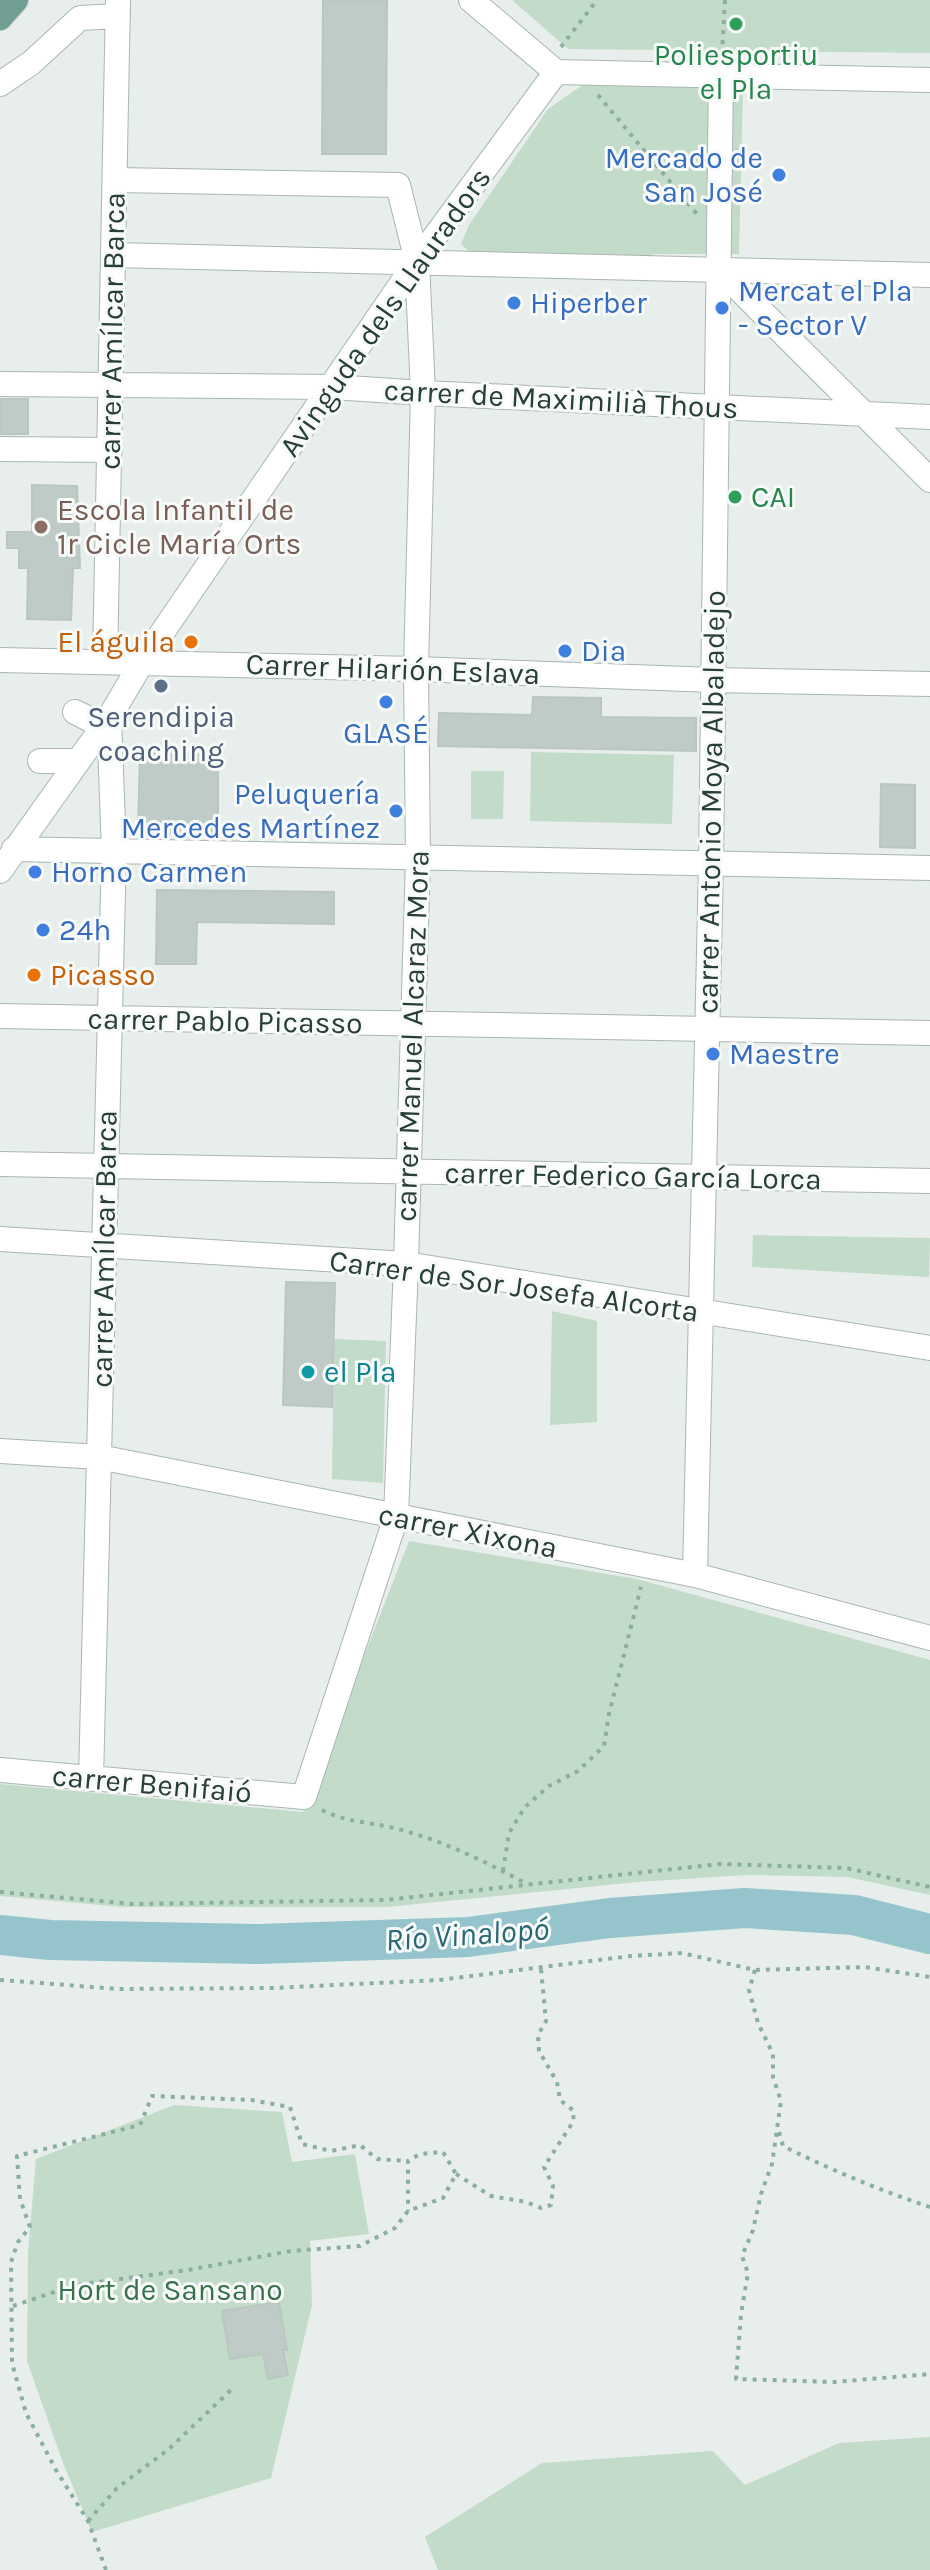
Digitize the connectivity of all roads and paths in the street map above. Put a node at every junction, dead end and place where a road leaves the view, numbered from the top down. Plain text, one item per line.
1 (16, 0) edge
2 (471, 0) edge
3 (597, 0) edge
4 (725, 0) edge
5 (118, 8) edge
6 (0, 18) edge
7 (556, 62) junction
8 (580, 73) junction
9 (721, 76) junction
10 (930, 80) edge
11 (0, 84) edge
12 (116, 180) junction
13 (700, 218) dead end
14 (114, 255) junction
15 (417, 261) junction
16 (719, 269) junction
17 (930, 275) edge
18 (0, 384) edge
19 (111, 384) junction
20 (333, 387) junction
21 (423, 393) junction
22 (718, 407) junction
23 (863, 413) junction
24 (930, 417) edge
25 (0, 449) edge
26 (110, 450) junction
27 (930, 480) edge
28 (0, 660) edge
29 (105, 662) junction
30 (142, 662) junction
31 (416, 669) junction
32 (714, 680) junction
33 (930, 684) edge
34 (75, 712) dead end
35 (106, 722) junction
36 (40, 761) dead end
37 (78, 761) junction
38 (14, 849) junction
39 (114, 851) junction
40 (418, 858) junction
41 (711, 863) junction
42 (930, 868) edge
43 (0, 871) edge
44 (0, 1016) edge
45 (110, 1019) junction
46 (413, 1024) junction
47 (707, 1029) junction
48 (930, 1033) edge
49 (0, 1164) edge
50 (107, 1166) junction
51 (409, 1172) junction
52 (703, 1177) junction
53 (930, 1181) edge
54 (0, 1239) edge
55 (106, 1244) junction
56 (406, 1264) junction
57 (701, 1311) junction
58 (930, 1348) edge
59 (0, 1451) edge
60 (99, 1457) junction
61 (396, 1517) junction
62 (646, 1566) junction
63 (695, 1575) junction
64 (930, 1638) edge
65 (0, 1770) edge
66 (91, 1779) junction
67 (304, 1797) junction
68 (503, 1871) junction
69 (529, 1885) junction
70 (930, 1887) edge
71 (0, 1892) edge
72 (541, 1969) junction
73 (755, 1970) junction
74 (930, 1977) edge
75 (0, 1980) edge
76 (778, 2128) junction
77 (408, 2161) junction
78 (456, 2174) junction
79 (930, 2207) edge
80 (408, 2211) junction
81 (13, 2306) junction
82 (930, 2374) edge
83 (234, 2387) dead end
84 (88, 2521) junction
85 (106, 2570) edge

1 - 6 main road
2 - 7 street
3 - 7 path
4 - 9 path
5 - 11 street
5 - 12 street, carrer Amílcar Barca
7 - 8 street
7 - 15 street, Avinguda dels Llauradors
8 - 9 street
8 - 13 path
9 - 10 street
9 - 16 street, carrer Antonio Moya Albaladejo
12 - 14 street, carrer Amílcar Barca
12 - 15 street, carrer Manuel Alcaraz Mora
14 - 15 street
14 - 19 street, carrer Amílcar Barca
15 - 16 street
15 - 20 street, Avinguda dels Llauradors
15 - 21 street, carrer Manuel Alcaraz Mora
16 - 17 street
16 - 22 street, carrer Antonio Moya Albaladejo
16 - 23 street
18 - 19 street, carrer de Maximilià Thous
19 - 20 street, carrer de Maximilià Thous
19 - 26 street, carrer Amílcar Barca
20 - 21 street, carrer de Maximilià Thous
20 - 30 street, Avinguda dels Llauradors
21 - 22 street, carrer de Maximilià Thous
21 - 31 street, carrer Manuel Alcaraz Mora
22 - 23 street, carrer de Maximilià Thous
22 - 32 street, carrer Antonio Moya Albaladejo
23 - 24 street, carrer de Maximilià Thous
23 - 27 street
25 - 26 street
26 - 29 street, carrer Amílcar Barca
28 - 29 street, Carrer Hilarión Eslava
29 - 30 street, Carrer Hilarión Eslava
30 - 31 street, Carrer Hilarión Eslava
30 - 35 street, Avinguda dels Llauradors
31 - 32 street, Carrer Hilarión Eslava
31 - 40 street, carrer Manuel Alcaraz Mora
32 - 33 street, Carrer Hilarión Eslava
32 - 41 street, carrer Antonio Moya Albaladejo
34 - 35 street
35 - 37 street, Avinguda dels Llauradors
35 - 39 street, carrer Amílcar Barca
36 - 37 street
37 - 38 street, Avinguda dels Llauradors
38 - 39 street
38 - 43 street, Avinguda dels Llauradors
39 - 40 street
39 - 45 street, carrer Amílcar Barca
40 - 41 street
40 - 46 street, carrer Manuel Alcaraz Mora
41 - 42 street
41 - 47 street, carrer Antonio Moya Albaladejo
44 - 45 street, carrer Pablo Picasso
45 - 46 street, carrer Pablo Picasso
45 - 50 street, carrer Amílcar Barca
46 - 47 street, carrer Pablo Picasso
46 - 51 street, carrer Manuel Alcaraz Mora
47 - 48 street, carrer Pablo Picasso
47 - 52 street, carrer Antonio Moya Albaladejo
49 - 50 street, carrer Federico García Lorca
50 - 51 street, carrer Federico García Lorca
50 - 55 street, carrer Amílcar Barca
51 - 52 street, carrer Federico García Lorca
51 - 56 street, carrer Manuel Alcaraz Mora
52 - 53 street, carrer Federico García Lorca
52 - 57 street, carrer Antonio Moya Albaladejo
54 - 55 street, Carrer de Sor Josefa Alcorta
55 - 56 street, Carrer de Sor Josefa Alcorta
55 - 60 street, carrer Amílcar Barca
56 - 57 street, Carrer de Sor Josefa Alcorta
56 - 61 street, carrer Manuel Alcaraz Mora
57 - 58 street, Carrer de Sor Josefa Alcorta
57 - 63 street, carrer Antonio Moya Albaladejo
59 - 60 street, carrer Xixona
60 - 61 street, carrer Xixona
60 - 66 street, carrer Amílcar Barca
61 - 62 street, carrer Xixona
61 - 67 street, carrer Manuel Alcaraz Mora
62 - 63 street, carrer Xixona
62 - 68 path
63 - 64 street, carrer Xixona
65 - 66 street, carrer Benifaió
66 - 67 street, carrer Benifaió
67 - 68 path
68 - 69 path
69 - 70 path
69 - 71 path
72 - 73 path
72 - 75 path
72 - 78 path
73 - 74 path
73 - 76 path
76 - 79 path
76 - 82 path
77 - 78 path
77 - 80 path
77 - 81 path
78 - 80 path
80 - 81 path
81 - 84 path
83 - 84 path
84 - 85 path

